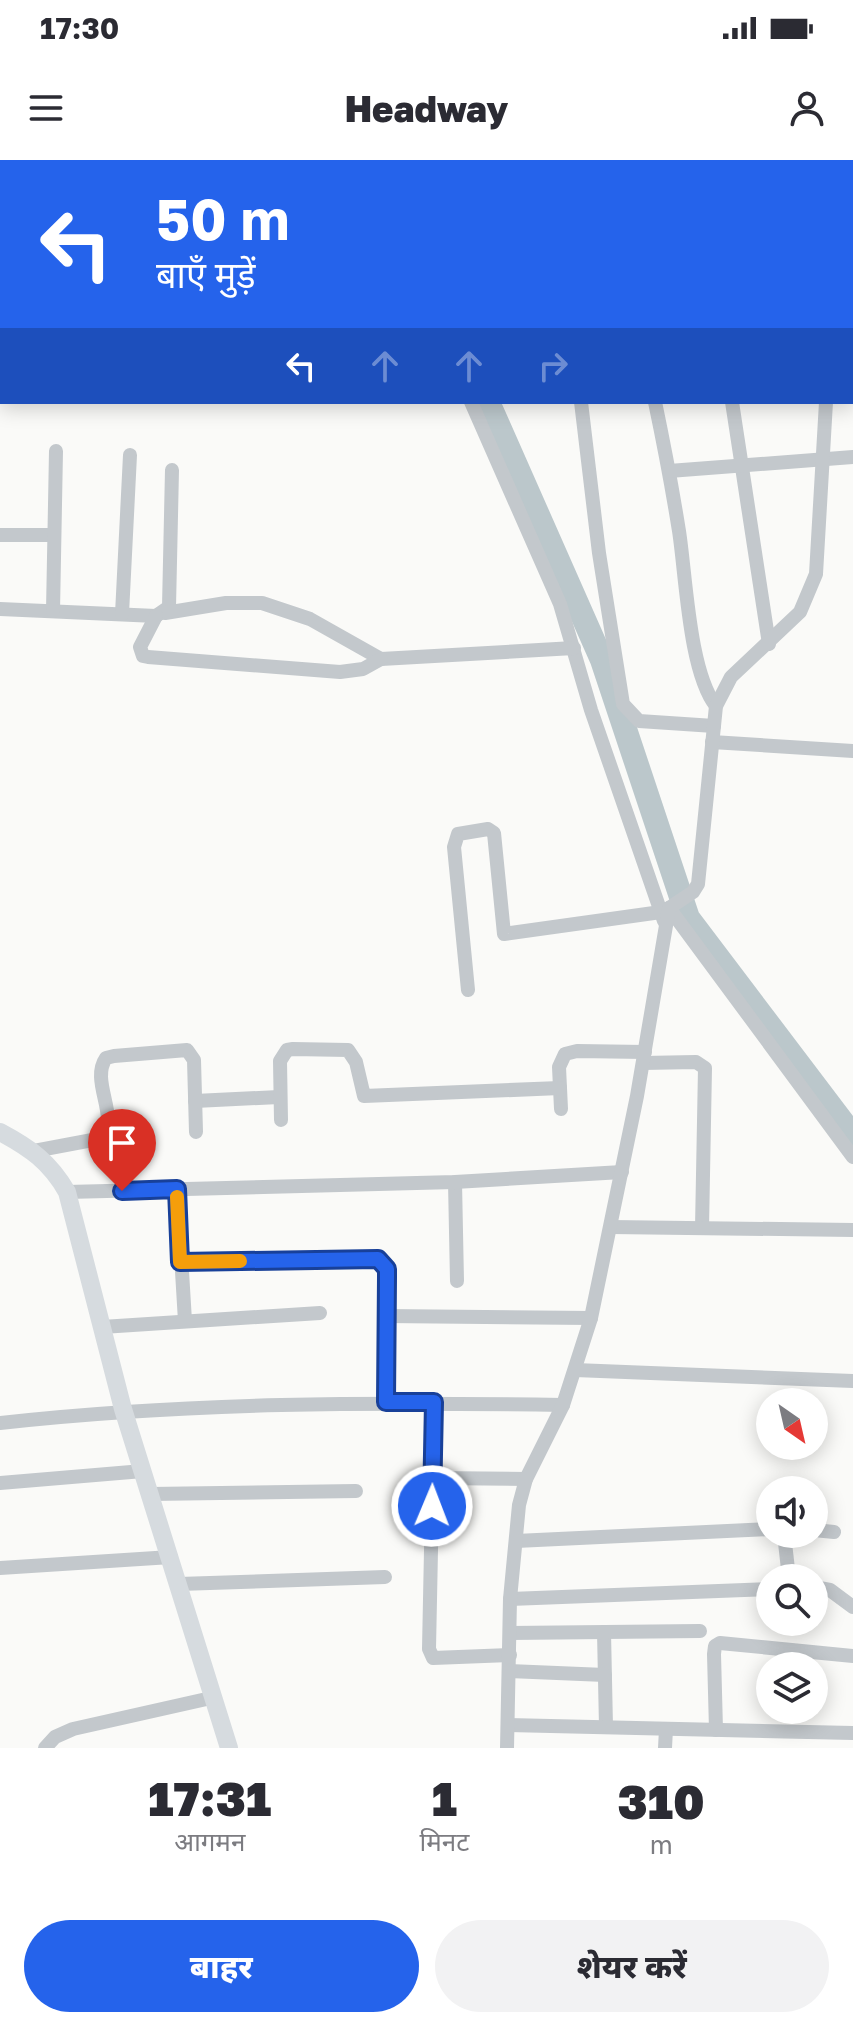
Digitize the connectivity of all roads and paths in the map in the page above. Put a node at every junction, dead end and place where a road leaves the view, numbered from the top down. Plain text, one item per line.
1 (472, 404) edge
2 (581, 404) edge
3 (655, 404) edge
4 (732, 404) edge
5 (826, 404) edge
6 (56, 451) dead end
7 (130, 455) dead end
8 (853, 457) edge
9 (822, 459) junction
10 (742, 465) junction
11 (172, 470) dead end
12 (669, 471) junction
13 (0, 535) edge
14 (54, 535) junction
15 (0, 609) edge
16 (53, 611) junction
17 (122, 614) junction
18 (160, 614) junction
19 (769, 644) junction
20 (574, 648) junction
21 (381, 659) junction
22 (716, 706) junction
23 (714, 726) junction
24 (712, 742) junction
25 (853, 751) edge
26 (672, 909) junction
27 (468, 990) dead end
28 (644, 1058) junction
29 (560, 1088) junction
30 (279, 1097) junction
31 (195, 1101) junction
32 (561, 1109) dead end
33 (281, 1120) dead end
34 (0, 1132) edge
35 (196, 1132) dead end
36 (34, 1151) junction
37 (853, 1157) edge
38 (622, 1172) junction
39 (455, 1182) junction
40 (177, 1189) junction
41 (67, 1192) junction
42 (611, 1227) junction
43 (702, 1228) junction
44 (853, 1230) edge
45 (180, 1262) junction
46 (457, 1281) dead end
47 (320, 1313) dead end
48 (385, 1316) junction
49 (591, 1318) junction
50 (185, 1321) junction
51 (102, 1327) junction
52 (575, 1370) junction
53 (853, 1381) edge
54 (386, 1402) junction
55 (434, 1402) junction
56 (563, 1405) junction
57 (123, 1409) junction
58 (0, 1423) edge
59 (143, 1471) junction
60 (432, 1478) junction
61 (526, 1479) junction
62 (0, 1483) edge
63 (356, 1491) dead end
64 (150, 1494) junction
65 (756, 1530) edge
66 (828, 1531) edge
67 (834, 1532) dead end
68 (516, 1541) junction
69 (171, 1557) junction
70 (0, 1568) edge
71 (385, 1577) dead end
72 (179, 1584) junction
73 (756, 1590) edge
74 (828, 1590) edge
75 (510, 1599) junction
76 (853, 1607) edge
77 (700, 1631) dead end
78 (604, 1632) junction
79 (510, 1633) junction
80 (853, 1656) edge
81 (509, 1663) junction
82 (605, 1675) junction
83 (211, 1698) junction
84 (508, 1725) junction
85 (606, 1727) junction
86 (666, 1729) junction
87 (716, 1730) junction
88 (853, 1733) edge
89 (45, 1748) edge
90 (229, 1748) edge
91 (507, 1748) edge
92 (665, 1748) edge

1 - 20 street
2 - 23 street
3 - 12 street
4 - 10 street
5 - 9 street
6 - 14 street
7 - 17 street
8 - 9 street
9 - 10 street
9 - 19 street
10 - 12 street
10 - 19 street
11 - 18 street
12 - 22 street
13 - 14 street
14 - 16 street
15 - 16 street
16 - 17 street
17 - 18 street
18 - 21 street
18 - 21 street
19 - 22 street
20 - 21 street
20 - 26 street
22 - 23 street
23 - 24 street
24 - 25 street
24 - 26 street
26 - 27 street
26 - 28 street
26 - 37 street
28 - 29 street
28 - 38 street
28 - 43 street
29 - 30 street
29 - 32 street
30 - 31 street
30 - 33 street
31 - 35 street
31 - 36 street
34 - 36 main road
36 - 41 main road
38 - 39 street
38 - 42 street
39 - 40 street
39 - 46 street
40 - 41 street
40 - 45 street
41 - 51 main road
42 - 43 street
42 - 49 street
43 - 44 street
45 - 48 street
45 - 50 street
47 - 50 street
48 - 49 street
48 - 54 street
49 - 52 street
50 - 51 street
51 - 57 main road
52 - 53 street
52 - 56 street
54 - 55 street
54 - 57 street
55 - 56 street
55 - 60 street
56 - 61 street
57 - 58 street
57 - 59 main road
59 - 62 street
59 - 64 main road
60 - 61 street
60 - 81 street
61 - 68 street
63 - 64 street
64 - 69 main road
65 - 68 street
66 - 67 street
68 - 75 street
69 - 70 street
69 - 72 main road
71 - 72 street
72 - 83 main road
73 - 75 street
74 - 76 street
75 - 79 street
77 - 78 street
78 - 79 street
78 - 82 street
79 - 81 street
80 - 87 street
81 - 82 street
81 - 84 street
82 - 85 street
83 - 89 street
83 - 90 main road
84 - 85 street
84 - 91 street
85 - 86 street
86 - 87 street
86 - 92 street
87 - 88 street

